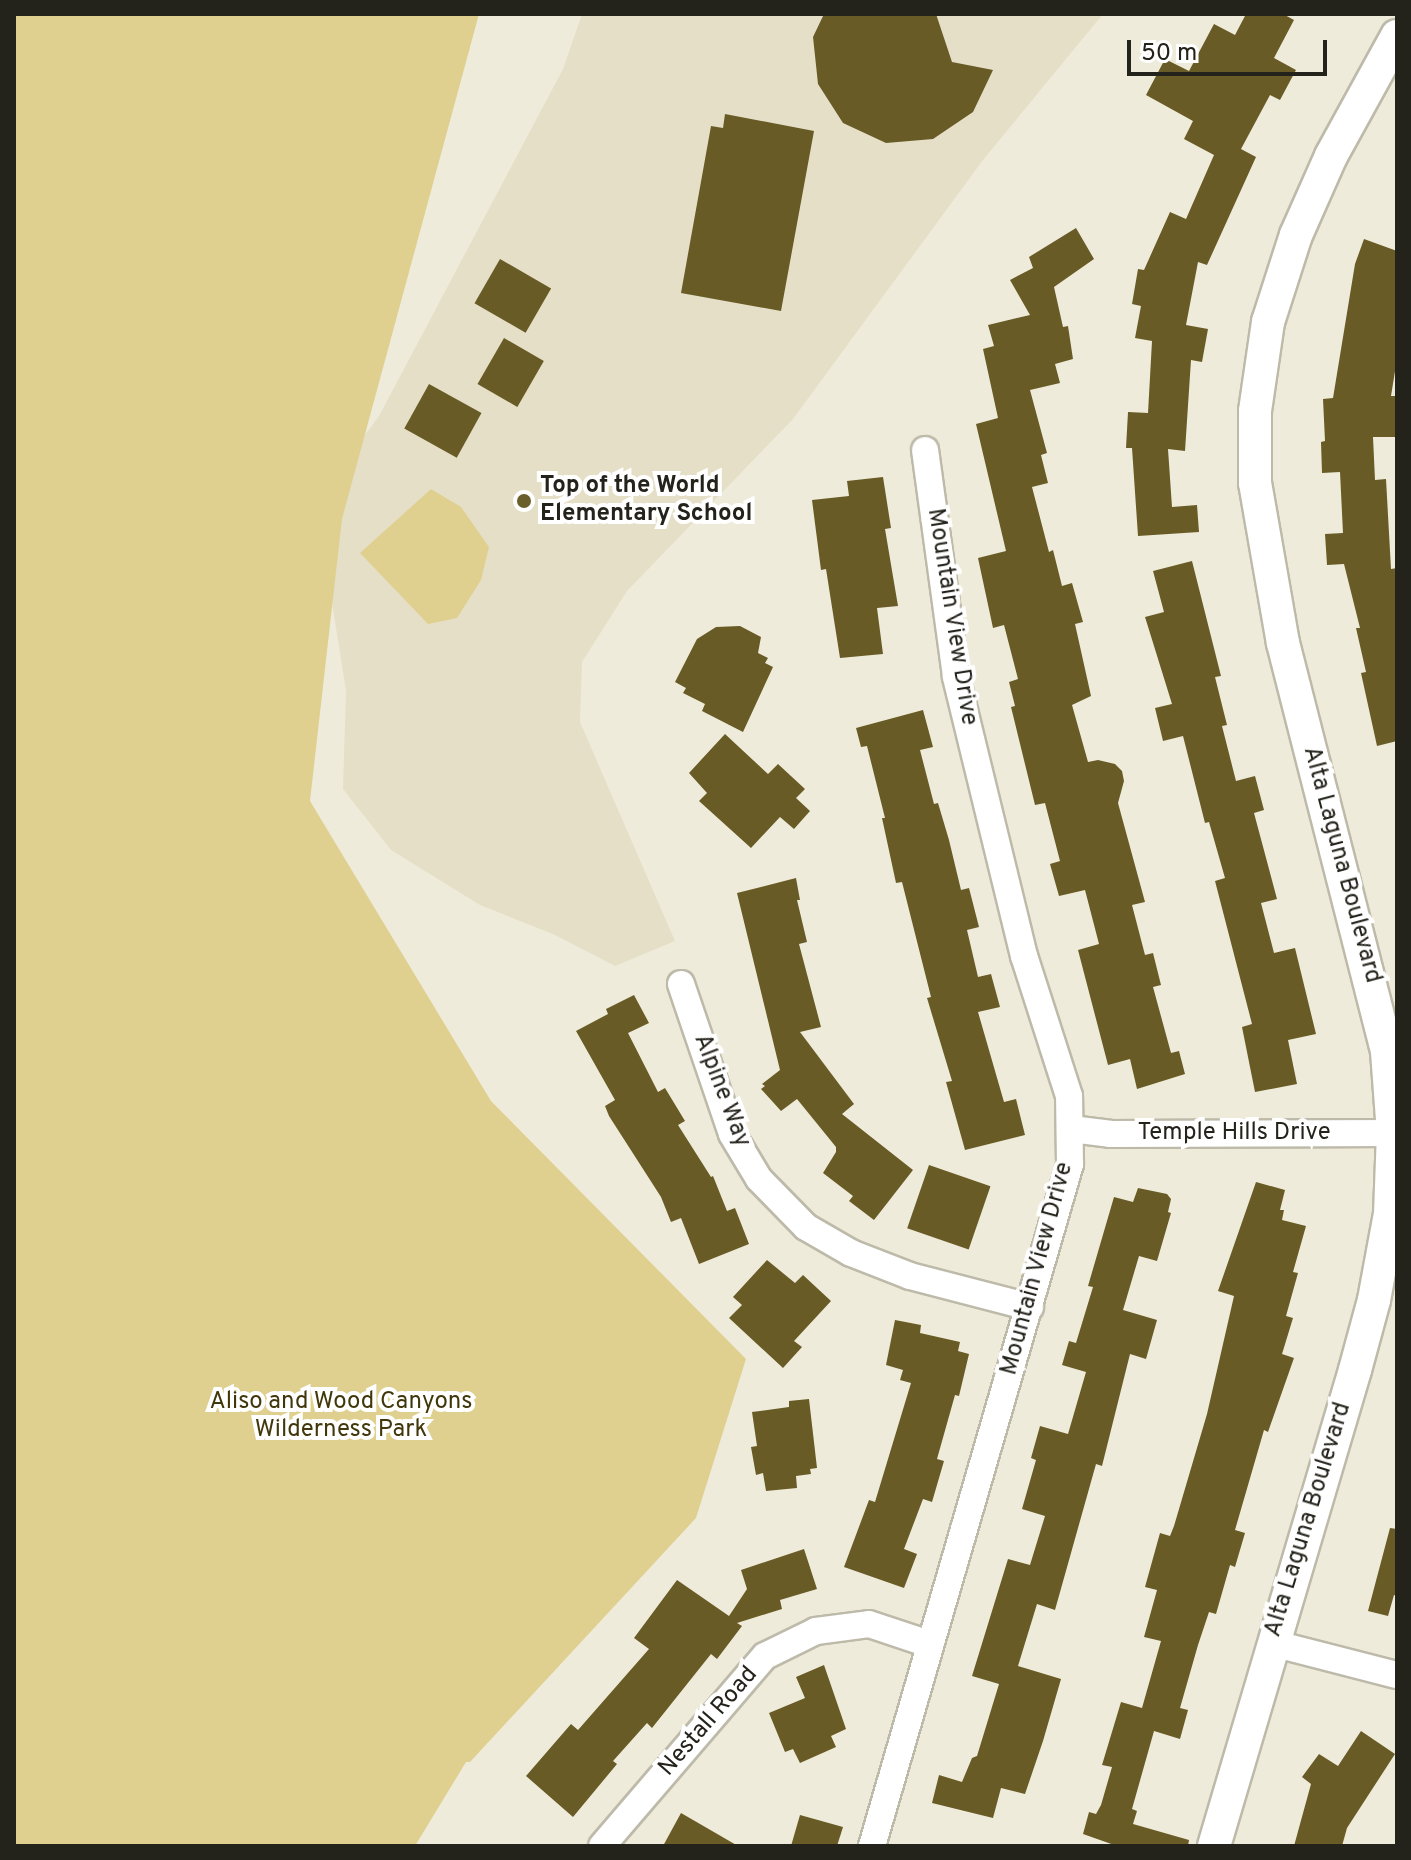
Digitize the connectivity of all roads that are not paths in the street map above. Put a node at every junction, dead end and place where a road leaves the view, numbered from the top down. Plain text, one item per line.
1 (1397, 36) edge
2 (925, 450) dead end
3 (681, 984) dead end
4 (1071, 1129) junction
5 (1395, 1133) edge
6 (1030, 1307) junction
7 (1272, 1643) junction
8 (929, 1644) junction
9 (1397, 1675) edge
10 (602, 1846) edge
11 (872, 1846) edge
12 (1214, 1846) edge

1 - 5 main road, Alta Laguna Boulevard
2 - 4 street, Mountain View Drive
3 - 6 street, Alpine Way
4 - 5 street, Temple Hills Drive
4 - 6 street, Mountain View Drive
5 - 7 main road, Alta Laguna Boulevard
6 - 8 street, Mountain View Drive
7 - 9 street
7 - 12 main road, Alta Laguna Boulevard
8 - 10 street, Nestall Road
8 - 11 street, Mountain View Drive

